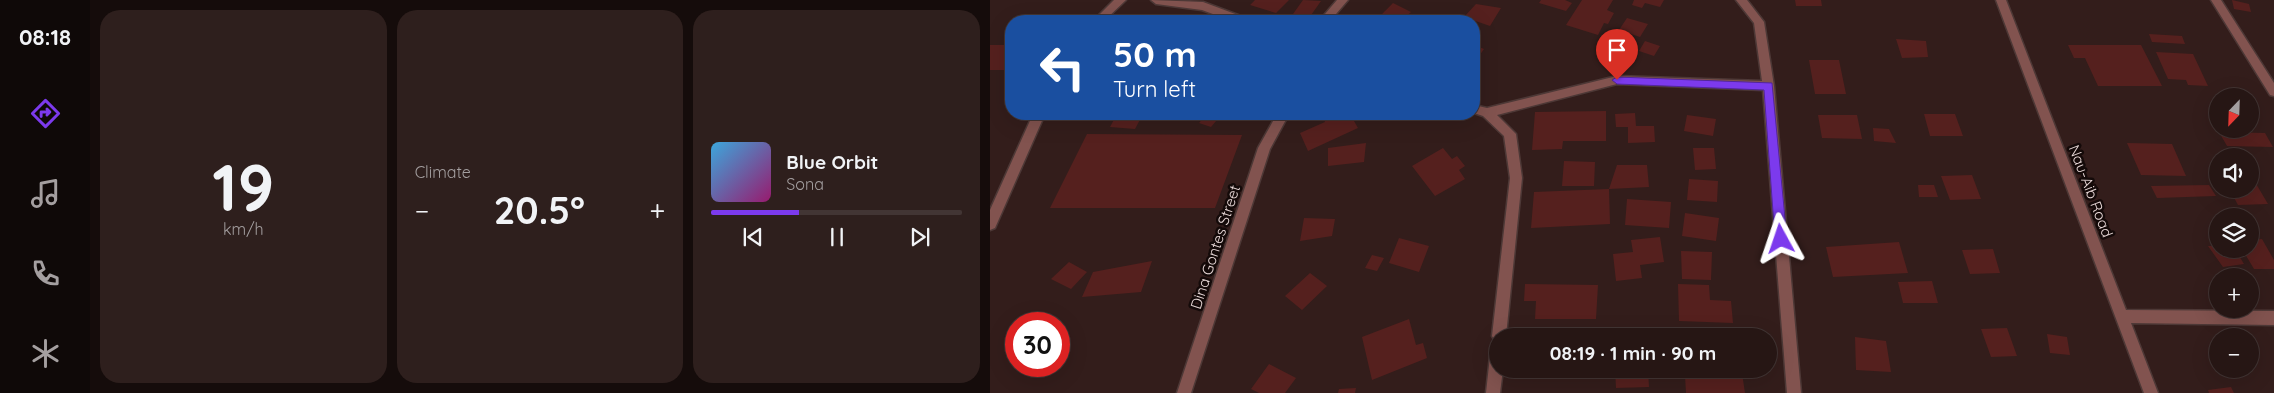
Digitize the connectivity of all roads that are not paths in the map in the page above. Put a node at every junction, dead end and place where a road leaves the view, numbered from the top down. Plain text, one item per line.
1 (1121, 0) edge
2 (1156, 0) edge
3 (1343, 0) edge
4 (1741, 0) edge
5 (2001, 0) edge
6 (2216, 0) edge
7 (1105, 15) edge
8 (1226, 15) edge
9 (1329, 15) edge
10 (1768, 86) junction
11 (2274, 92) edge
12 (1480, 111) edge
13 (1488, 113) junction
14 (1036, 120) edge
15 (1280, 120) edge
16 (990, 224) edge
17 (2121, 316) junction
18 (2274, 318) edge
19 (1500, 328) edge
20 (1495, 378) edge
21 (1184, 393) edge
22 (1493, 393) edge
23 (1794, 393) edge
24 (2151, 393) edge

1 - 7 street
2 - 8 street
3 - 9 street
4 - 10 street
5 - 17 street, Nau-Aib Road
6 - 11 street
10 - 13 street
10 - 23 street
12 - 13 street
13 - 19 street
14 - 16 street
15 - 21 street, Dina Gontes Street
17 - 18 street
17 - 24 street, Nau-Aib Road
20 - 22 street

